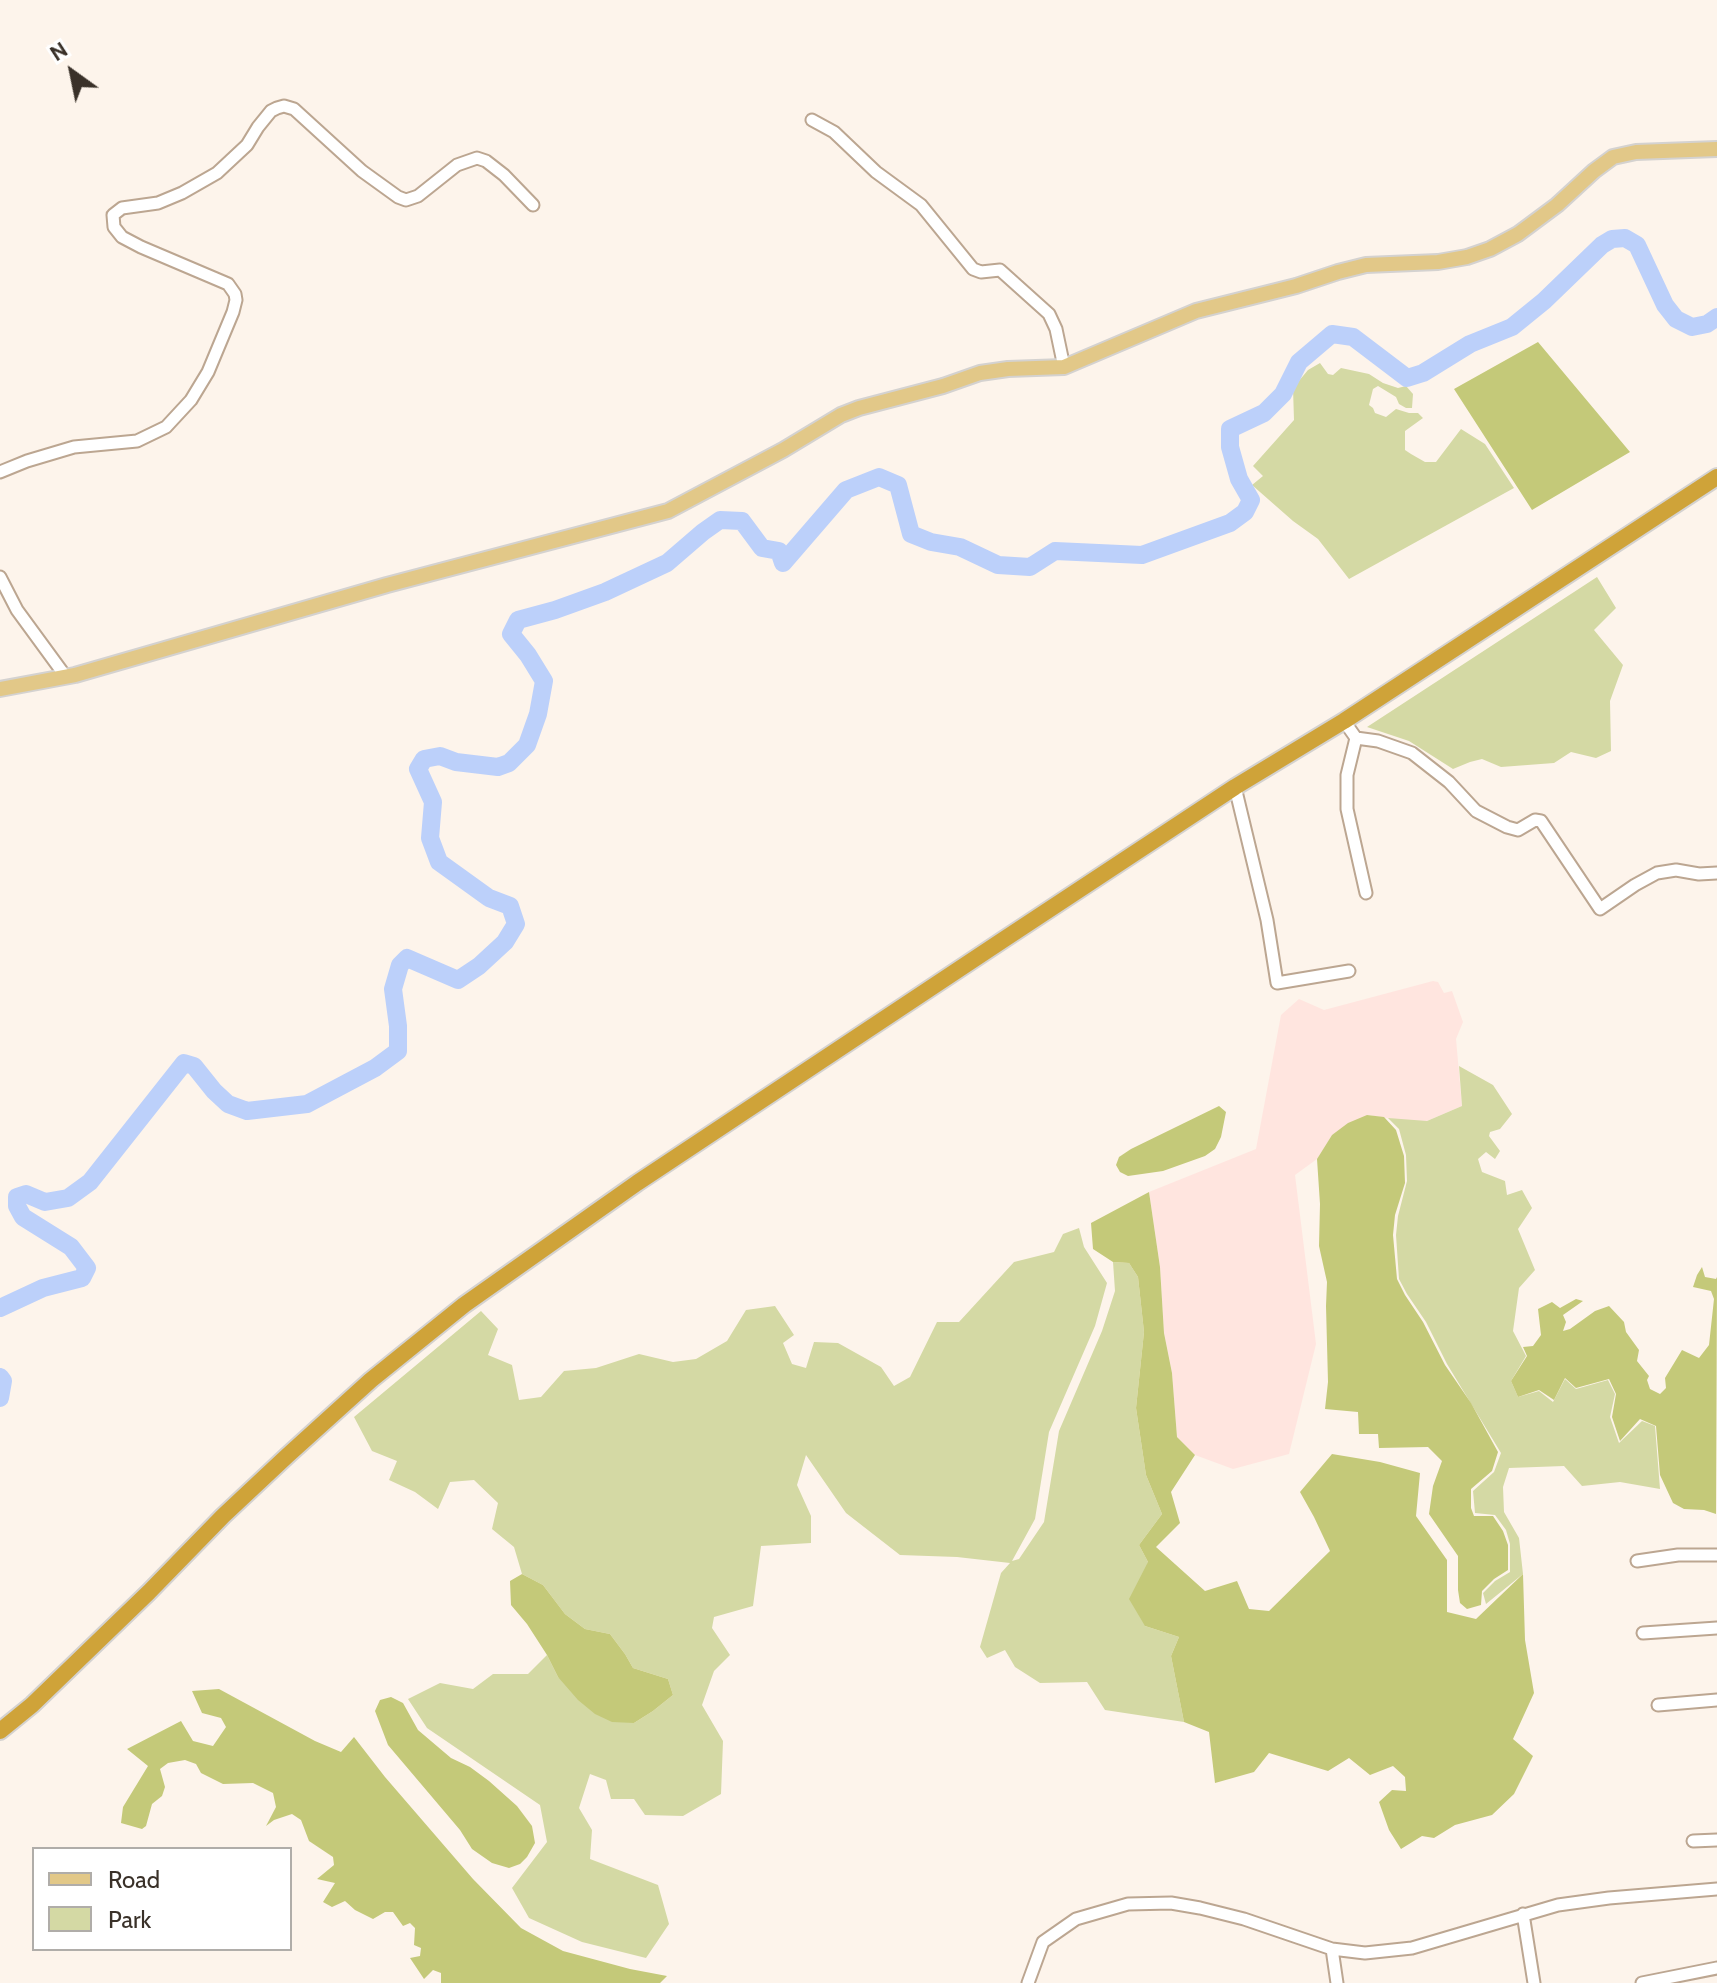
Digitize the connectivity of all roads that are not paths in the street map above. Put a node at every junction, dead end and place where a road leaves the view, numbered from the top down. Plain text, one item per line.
1 (812, 120) dead end
2 (1717, 149) edge
3 (533, 205) dead end
4 (1064, 367) junction
5 (0, 472) edge
6 (1717, 477) edge
7 (0, 577) edge
8 (66, 677) junction
9 (0, 689) edge
10 (1344, 721) junction
11 (1356, 738) junction
12 (1235, 787) junction
13 (1717, 873) edge
14 (1366, 893) dead end
15 (1349, 971) dead end
16 (1717, 1555) edge
17 (1637, 1561) dead end
18 (1717, 1628) edge
19 (1643, 1633) dead end
20 (1717, 1700) edge
21 (1658, 1705) dead end
22 (0, 1731) edge
23 (1717, 1840) edge
24 (1693, 1841) dead end
25 (1717, 1889) edge
26 (1523, 1914) junction
27 (1332, 1949) junction
28 (1717, 1968) edge
29 (1678, 1979) edge
30 (1028, 1983) edge
31 (1337, 1983) edge
32 (1534, 1983) edge
33 (1642, 1983) edge

1 - 4 street
2 - 4 main road
3 - 5 street
4 - 8 main road
6 - 10 highway
7 - 8 street
8 - 9 main road
10 - 11 street
10 - 12 highway
11 - 13 street
11 - 14 street
12 - 15 street
12 - 22 highway
16 - 17 street
18 - 19 street
20 - 21 street
23 - 24 street
25 - 26 street
26 - 27 street
26 - 32 street
27 - 30 street
27 - 31 street
28 - 29 street
29 - 33 street

